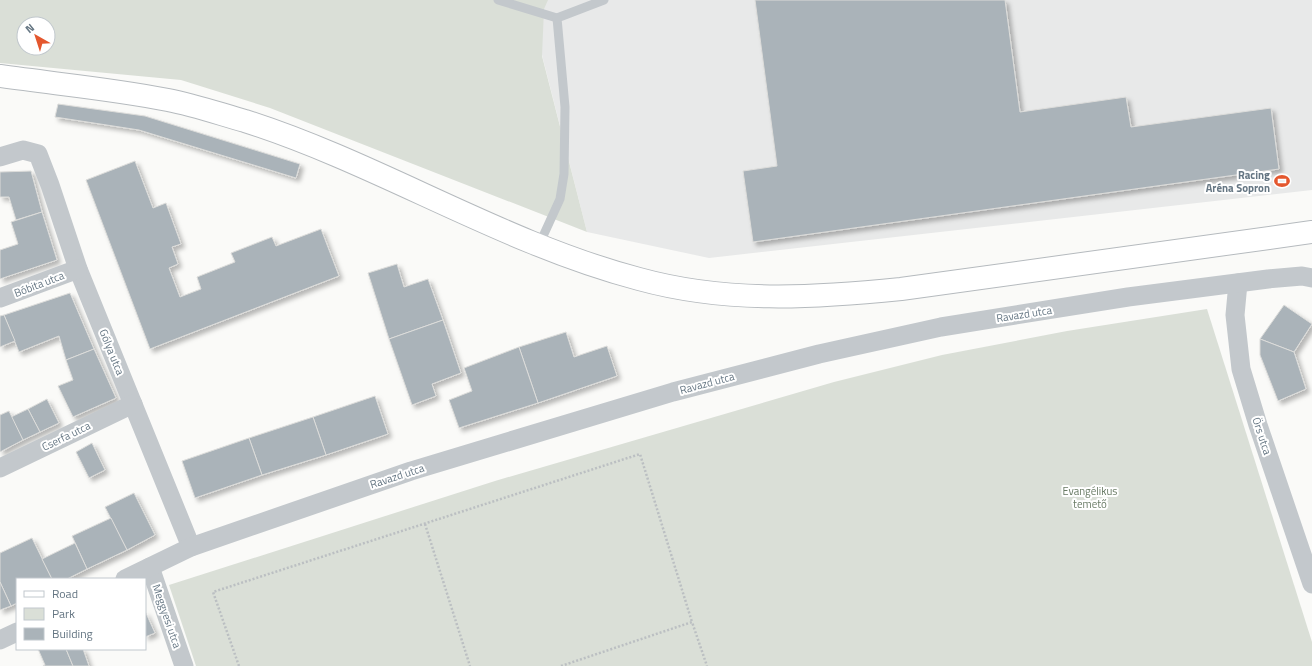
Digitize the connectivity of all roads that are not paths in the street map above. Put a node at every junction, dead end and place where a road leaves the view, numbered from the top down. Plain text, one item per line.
1 (498, 0) edge
2 (604, 0) edge
3 (557, 18) junction
4 (0, 76) edge
5 (0, 157) edge
6 (1312, 232) edge
7 (539, 245) junction
8 (78, 269) junction
9 (1312, 278) edge
10 (1238, 283) junction
11 (0, 298) edge
12 (133, 404) junction
13 (0, 468) edge
14 (191, 547) junction
15 (150, 567) junction
16 (127, 578) edge
17 (1312, 584) edge
18 (16, 632) edge
19 (0, 640) edge
20 (184, 666) edge

1 - 3 lane
2 - 3 lane
3 - 7 lane
4 - 7 main road
5 - 8 street, Gólya utca
6 - 7 main road
8 - 11 street, Bóbita utca
8 - 12 street, Gólya utca
9 - 10 street, Ravazd utca
10 - 14 street, Ravazd utca
10 - 17 street, Örs utca
12 - 13 street, Cserfa utca
12 - 14 street, Gólya utca
14 - 15 street, Ravazd utca
15 - 16 street, Ravazd utca
15 - 20 street, Meggyesi utca
18 - 19 street

